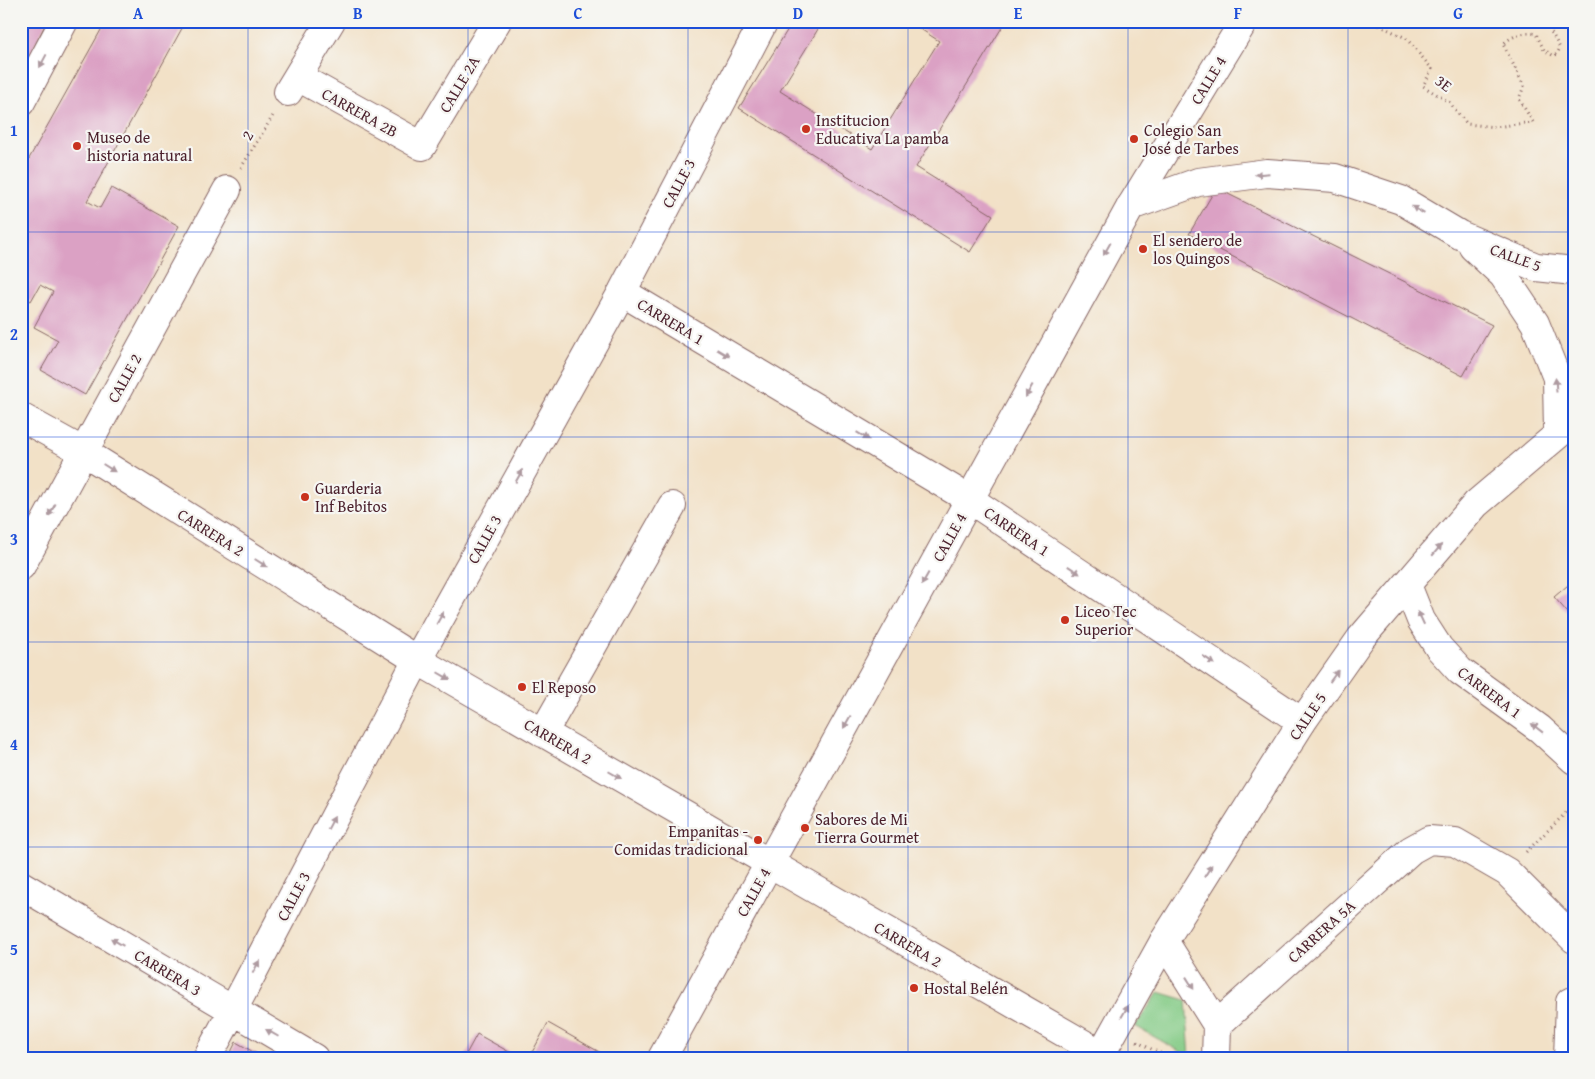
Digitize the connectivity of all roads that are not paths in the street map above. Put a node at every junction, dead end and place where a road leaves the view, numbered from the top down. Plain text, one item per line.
1 (64, 21) edge
2 (332, 21) edge
3 (497, 21) edge
4 (764, 21) edge
5 (1244, 21) edge
6 (21, 102) edge
7 (422, 146) joint
8 (227, 190) road end
9 (1131, 206) junction
10 (1460, 235) junction
11 (1574, 271) edge
12 (622, 292) junction
13 (21, 417) edge
14 (1566, 427) edge
15 (84, 452) junction
16 (969, 500) junction
17 (672, 506) dead end
18 (21, 566) edge
19 (1407, 585) junction
20 (417, 660) junction
21 (1302, 722) junction
22 (543, 733) junction
23 (1574, 760) edge
24 (769, 864) junction
25 (21, 885) edge
26 (1574, 939) edge
27 (1164, 941) junction
28 (1570, 1002) dead end
29 (233, 1010) junction
30 (1217, 1025) junction
31 (1104, 1048) edge
32 (207, 1058) edge
33 (314, 1058) edge
34 (662, 1058) edge
35 (1216, 1058) edge
36 (1568, 1058) edge

1 -> 6 street
2 - 7 street, CARRERA 2B
3 - 7 street, CALLE 2A
4 - 12 street, CALLE 3
5 - 9 street, CALLE 4
8 - 15 street, CALLE 2
10 -> 9 street
9 -> 16 street, CALLE 4
10 - 11 street, CALLE 5
14 -> 10 street
12 -> 16 street, CARRERA 1
20 -> 12 street, CALLE 3
13 - 15 street, CARRERA 2
19 -> 14 street, CALLE 5
15 -> 18 street, CALLE 2
15 -> 20 street, CARRERA 2
16 -> 21 street, CARRERA 1
16 -> 24 street, CALLE 4
17 - 22 street
21 -> 19 street, CALLE 5
23 -> 19 street, CARRERA 1
20 -> 22 street, CARRERA 2
29 -> 20 street, CALLE 3
27 -> 21 street, CALLE 5
22 -> 24 street, CARRERA 2
24 - 31 street, CARRERA 2
24 - 34 street, CALLE 4
29 -> 25 street, CARRERA 3
26 - 30 street, CARRERA 5A
27 -> 30 street
31 -> 27 street, CALLE 5
28 - 36 street
29 - 32 street, CALLE 3
33 -> 29 street, CARRERA 3
30 - 35 street

